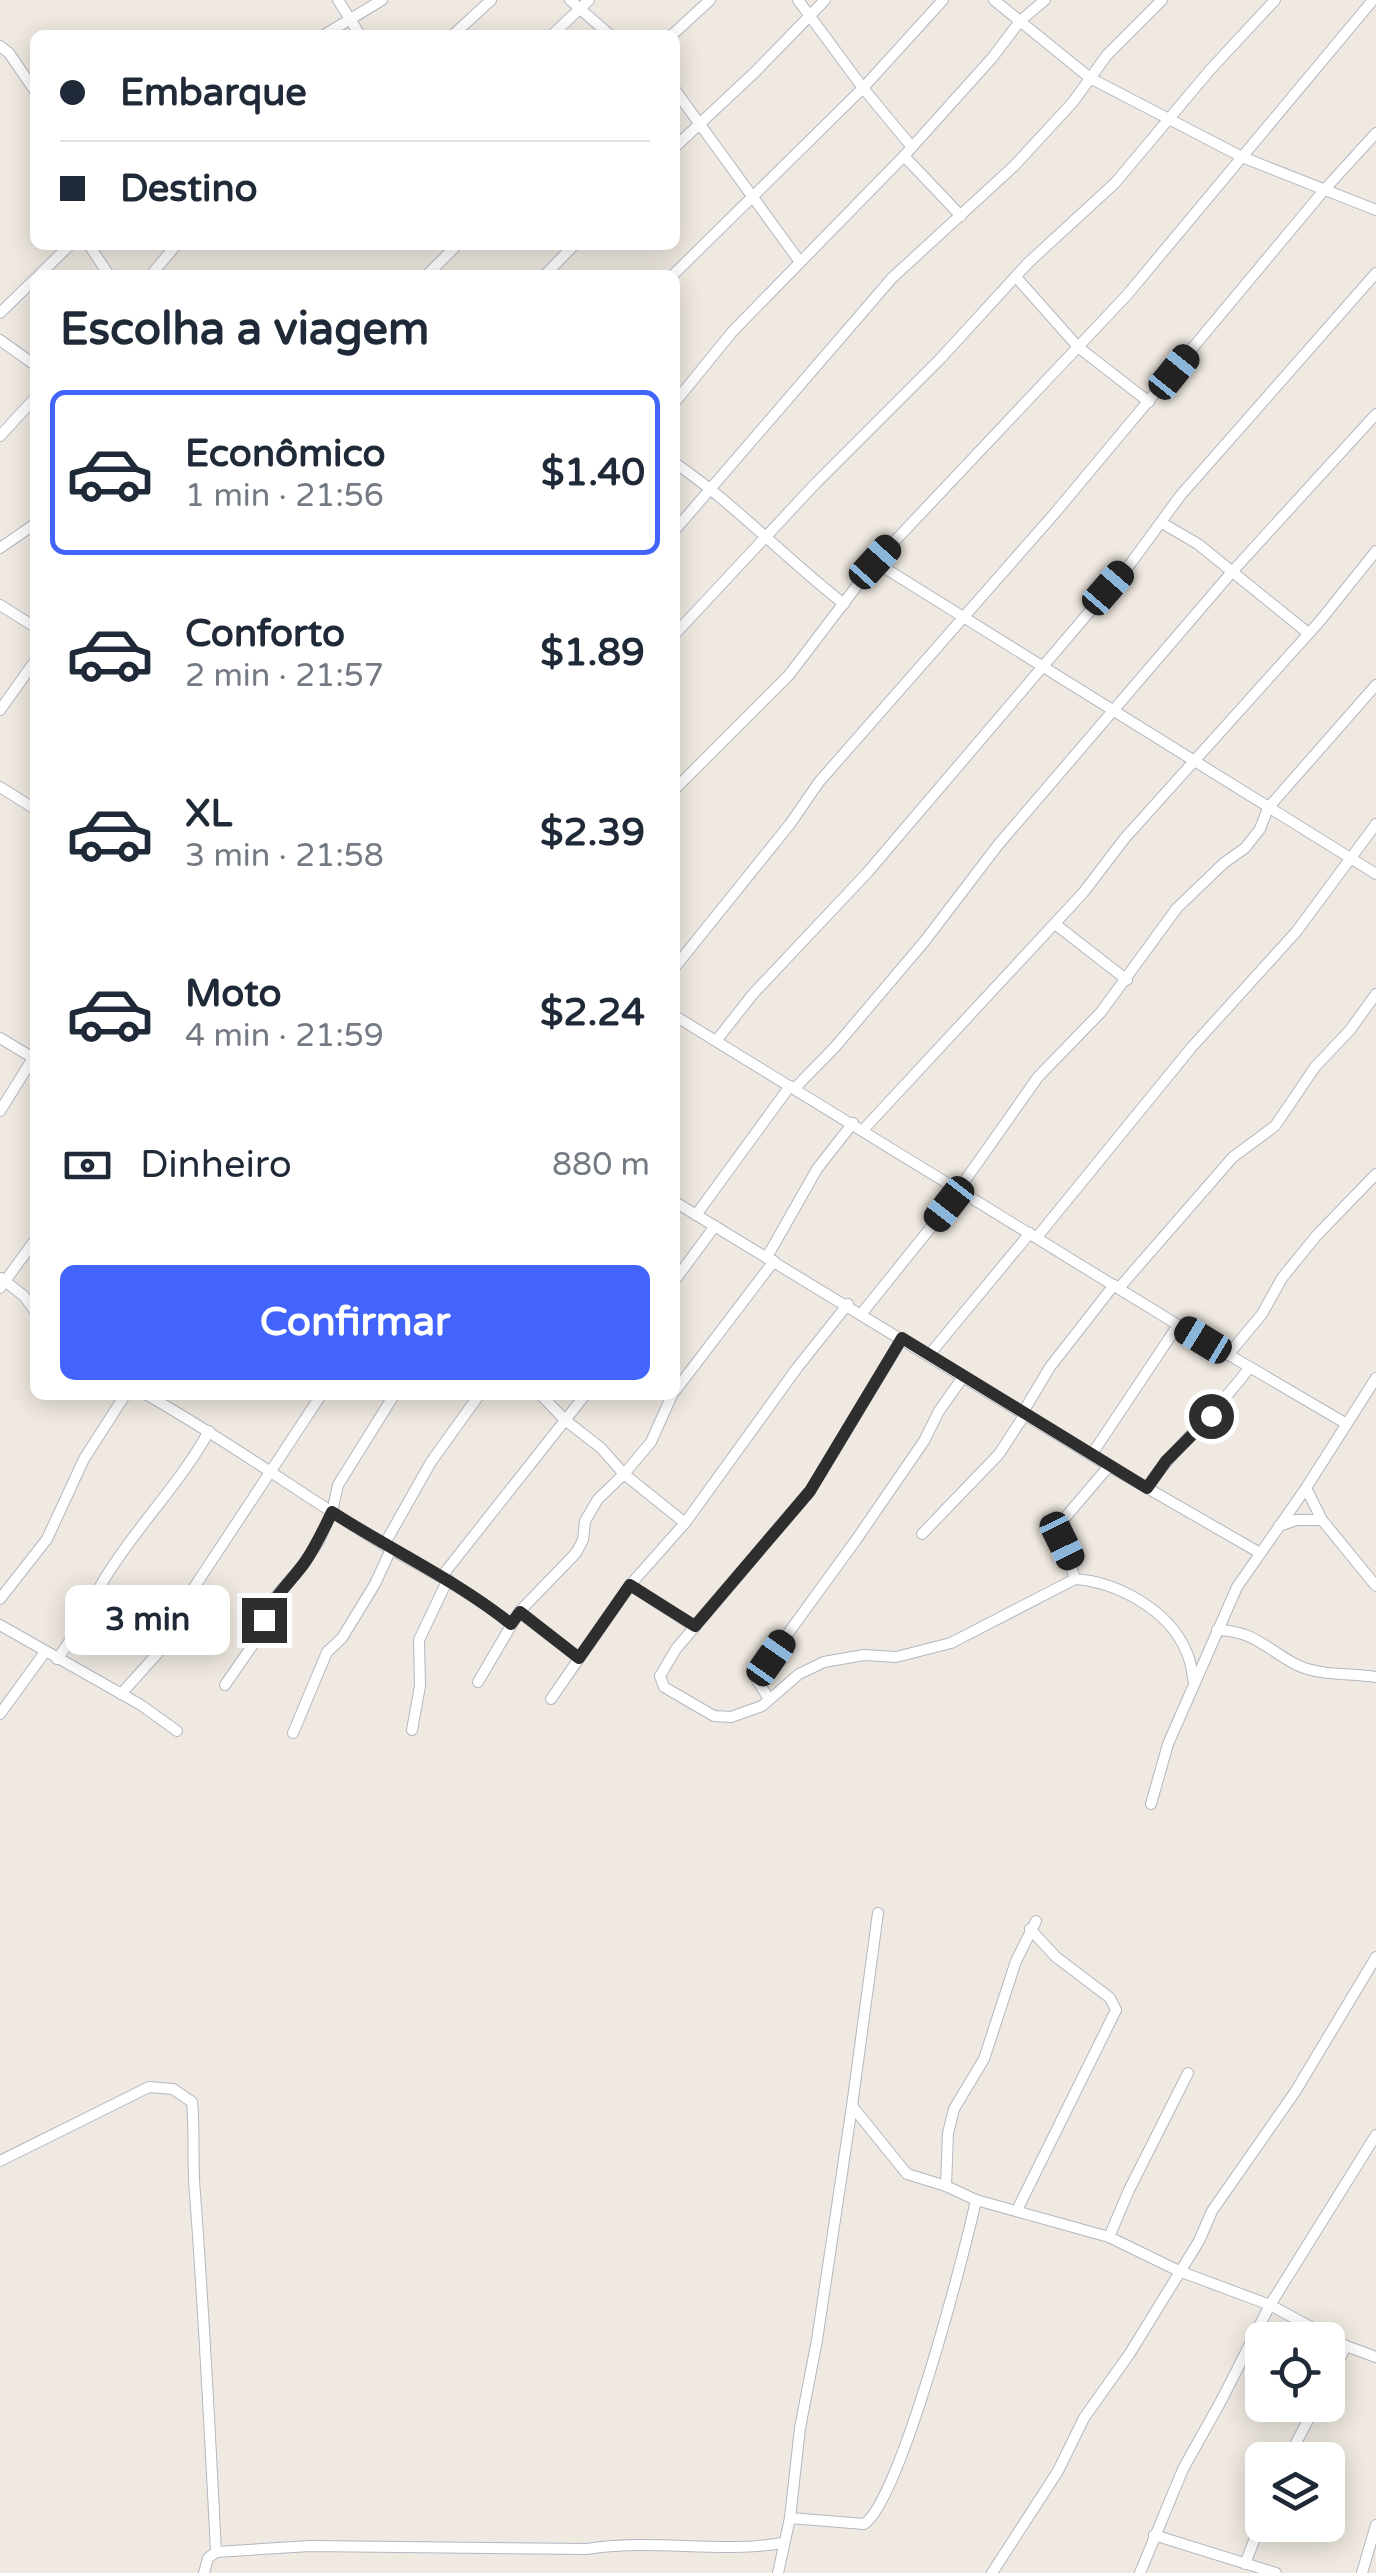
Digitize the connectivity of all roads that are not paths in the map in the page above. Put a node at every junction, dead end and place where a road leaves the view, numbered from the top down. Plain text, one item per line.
1 (338, 0) edge
2 (382, 0) edge
3 (490, 0) edge
4 (570, 0) edge
5 (589, 0) edge
6 (710, 0) edge
7 (798, 0) edge
8 (825, 0) edge
9 (943, 0) edge
10 (994, 0) edge
11 (1045, 0) edge
12 (1162, 0) edge
13 (1275, 0) edge
14 (1373, 0) edge
15 (579, 10) junction
16 (810, 14) junction
17 (351, 20) junction
18 (1020, 21) junction
19 (333, 30) edge
20 (357, 30) edge
21 (457, 30) edge
22 (557, 30) edge
23 (604, 30) edge
24 (677, 30) edge
25 (0, 46) edge
26 (1090, 78) junction
27 (30, 84) edge
28 (863, 88) junction
29 (680, 96) edge
30 (1169, 120) junction
31 (700, 122) junction
32 (1376, 132) edge
33 (680, 142) edge
34 (908, 150) junction
35 (1242, 156) junction
36 (1325, 190) junction
37 (754, 196) junction
38 (1376, 210) edge
39 (960, 216) junction
40 (65, 250) edge
41 (172, 250) edge
42 (452, 250) edge
43 (569, 250) edge
44 (800, 262) junction
45 (44, 270) edge
46 (155, 270) edge
47 (431, 270) edge
48 (550, 270) edge
49 (678, 270) edge
50 (1376, 273) edge
51 (1016, 277) junction
52 (30, 284) edge
53 (0, 313) edge
54 (0, 340) edge
55 (1078, 346) junction
56 (30, 361) edge
57 (680, 396) edge
58 (1149, 402) junction
59 (30, 407) edge
60 (1376, 414) edge
61 (0, 436) edge
62 (680, 467) edge
63 (712, 489) junction
64 (680, 524) edge
65 (1162, 524) junction
66 (30, 527) edge
67 (768, 538) junction
68 (0, 548) edge
69 (1376, 551) edge
70 (875, 562) junction
71 (1231, 572) junction
72 (844, 604) junction
73 (0, 605) edge
74 (962, 618) junction
75 (30, 624) edge
76 (680, 629) edge
77 (1308, 633) junction
78 (1041, 666) junction
79 (30, 668) edge
80 (1376, 685) edge
81 (0, 710) edge
82 (1113, 713) junction
83 (1192, 760) junction
84 (680, 784) edge
85 (0, 787) edge
86 (30, 806) edge
87 (1268, 808) junction
88 (1376, 824) edge
89 (1349, 859) junction
90 (1376, 874) edge
91 (1055, 924) junction
92 (680, 961) edge
93 (1127, 980) junction
94 (1376, 994) edge
95 (680, 1019) edge
96 (0, 1038) edge
97 (716, 1041) junction
98 (30, 1056) edge
99 (30, 1064) edge
100 (793, 1087) junction
101 (0, 1111) edge
102 (858, 1126) junction
103 (1376, 1174) edge
104 (960, 1190) junction
105 (680, 1205) edge
106 (696, 1215) junction
107 (715, 1226) junction
108 (1034, 1235) junction
109 (30, 1246) edge
110 (771, 1259) junction
111 (680, 1273) edge
112 (2, 1282) edge
113 (1117, 1287) junction
114 (848, 1304) junction
115 (30, 1307) edge
116 (862, 1313) junction
117 (1178, 1325) junction
118 (902, 1338) junction
119 (928, 1355) junction
120 (1228, 1355) junction
121 (1250, 1368) junction
122 (963, 1377) junction
123 (1376, 1378) edge
124 (680, 1383) edge
125 (122, 1400) edge
126 (156, 1400) edge
127 (318, 1400) edge
128 (391, 1400) edge
129 (474, 1400) edge
130 (546, 1400) edge
131 (582, 1400) edge
132 (670, 1400) edge
133 (1024, 1413) junction
134 (565, 1420) junction
135 (1345, 1423) junction
136 (209, 1431) junction
137 (1092, 1454) junction
138 (1109, 1466) junction
139 (269, 1470) junction
140 (624, 1474) junction
141 (1147, 1488) junction
142 (1306, 1488) junction
143 (332, 1512) junction
144 (1322, 1520) junction
145 (685, 1523) junction
146 (1279, 1526) junction
147 (922, 1534) dead end
148 (387, 1547) junction
149 (1260, 1553) junction
150 (445, 1578) junction
151 (1075, 1579) junction
152 (630, 1585) junction
153 (1376, 1586) edge
154 (0, 1599) edge
155 (520, 1612) junction
156 (511, 1624) junction
157 (0, 1626) edge
158 (695, 1626) junction
159 (1217, 1630) junction
160 (45, 1652) junction
161 (579, 1658) junction
162 (57, 1659) junction
163 (1376, 1677) edge
164 (478, 1682) dead end
165 (1194, 1682) junction
166 (225, 1685) dead end
167 (120, 1694) junction
168 (551, 1699) dead end
169 (769, 1699) junction
170 (0, 1714) edge
171 (412, 1730) dead end
172 (177, 1731) dead end
173 (293, 1733) dead end
174 (1151, 1804) dead end
175 (878, 1913) dead end
176 (1376, 1957) edge
177 (1188, 2073) dead end
178 (852, 2106) junction
179 (1376, 2135) edge
180 (0, 2161) edge
181 (946, 2186) junction
182 (976, 2200) junction
183 (1017, 2210) junction
184 (1109, 2238) junction
185 (1179, 2271) junction
186 (1270, 2304) junction
187 (1346, 2346) joint
188 (1376, 2357) edge
189 (790, 2518) junction
190 (1376, 2525) edge
191 (1154, 2535) junction
192 (1254, 2542) edge
193 (782, 2543) junction
194 (216, 2552) junction
195 (1245, 2564) junction
196 (204, 2573) edge
197 (778, 2573) edge
198 (992, 2573) edge
199 (1140, 2573) edge
200 (1276, 2573) edge
201 (1362, 2573) edge

1 - 17 street
2 - 17 street
3 - 21 street
4 - 15 street
5 - 15 street
6 - 24 street
7 - 16 street
8 - 16 street
9 - 28 street
10 - 18 street
11 - 18 street
12 - 26 street
13 - 30 street
14 - 35 street
15 - 22 street
15 - 23 street
16 - 28 street
16 - 31 street
17 - 19 street
17 - 20 street
18 - 26 street
18 - 34 street
25 - 27 street
26 - 30 street
26 - 39 street
28 - 34 street
28 - 37 street
29 - 31 street
30 - 35 street
30 - 51 street
31 - 33 street
31 - 37 street
32 - 36 street
34 - 39 street
34 - 44 street
35 - 36 street
35 - 55 street
36 - 38 street
36 - 58 street
37 - 44 street
37 - 49 street
39 - 63 street
40 - 45 street
41 - 46 street
42 - 47 street
43 - 48 street
44 - 57 street
50 - 65 street
51 - 55 street
51 - 67 street
52 - 53 street
54 - 56 street
55 - 58 street
55 - 70 street
58 - 74 street
59 - 61 street
60 - 71 street
62 - 63 street
63 - 64 street
63 - 67 street
65 - 71 street
65 - 78 street
66 - 68 street
67 - 72 street
67 - 76 street
69 - 77 street
70 - 72 street
70 - 74 street
71 - 77 street
71 - 82 street
72 - 84 street
73 - 75 street
74 - 78 street
74 - 92 street
77 - 83 street
78 - 82 street
78 - 97 street
79 - 81 street
80 - 87 street
82 - 83 street
82 - 100 street
83 - 87 street
83 - 91 street
85 - 86 street
87 - 89 street
87 - 93 street
88 - 89 street
89 - 90 street
89 - 108 street
91 - 93 street
91 - 102 street
93 - 104 street
94 - 113 street
95 - 97 street
96 - 98 street
97 - 100 street
99 - 101 street
100 - 102 street
100 - 106 street
102 - 104 street
102 - 110 street
103 - 120 street
104 - 108 street
104 - 116 street
105 - 106 street
106 - 107 street
107 - 110 street
107 - 111 street
108 - 113 street
108 - 119 street
109 - 112 street
110 - 114 street
110 - 124 street
112 - 115 street
113 - 117 street
113 - 133 street
114 - 116 street
114 - 145 street
116 - 118 street
117 - 120 street
117 - 137 street
118 - 119 street
118 - 158 street
119 - 122 street
120 - 121 street
121 - 135 street
121 - 141 street
122 - 133 street
122 - 169 street
123 - 135 street
125 - 154 street
126 - 136 street
127 - 139 street
128 - 143 street
129 - 148 street
130 - 134 street
131 - 134 street
132 - 140 street
133 - 137 street
133 - 147 street
134 - 140 street
134 - 150 street
135 - 142 street
136 - 139 street
136 - 162 street
137 - 138 street
138 - 141 street
138 - 151 street
139 - 143 street
139 - 167 street
140 - 145 street
140 - 155 street
141 - 149 street
142 - 144 street
142 - 146 street
143 - 148 street
143 - 166 street
144 - 146 street
144 - 153 street
145 - 152 street
146 - 149 street
148 - 150 street
148 - 173 street
149 - 159 street
150 - 156 street
150 - 171 street
151 - 165 street
151 - 169 street
152 - 158 street
152 - 161 street
155 - 156 street
155 - 161 street
156 - 164 street
157 - 160 street
158 - 169 street
159 - 163 street
159 - 165 street
160 - 162 street
160 - 170 street
161 - 168 street
162 - 167 street
165 - 174 street
167 - 172 street
175 - 178 street
176 - 185 street
177 - 184 street
178 - 181 street
178 - 189 street
179 - 186 street
180 - 194 street
181 - 182 street
181 - 183 street
182 - 183 street
182 - 189 street
183 - 184 street
184 - 185 street
185 - 186 street
185 - 198 street
186 - 187 street
186 - 191 street
187 - 188 street
189 - 193 street
190 - 201 street
191 - 195 street
191 - 199 street
192 - 195 street
193 - 194 street
193 - 197 street
194 - 196 street
195 - 200 street

